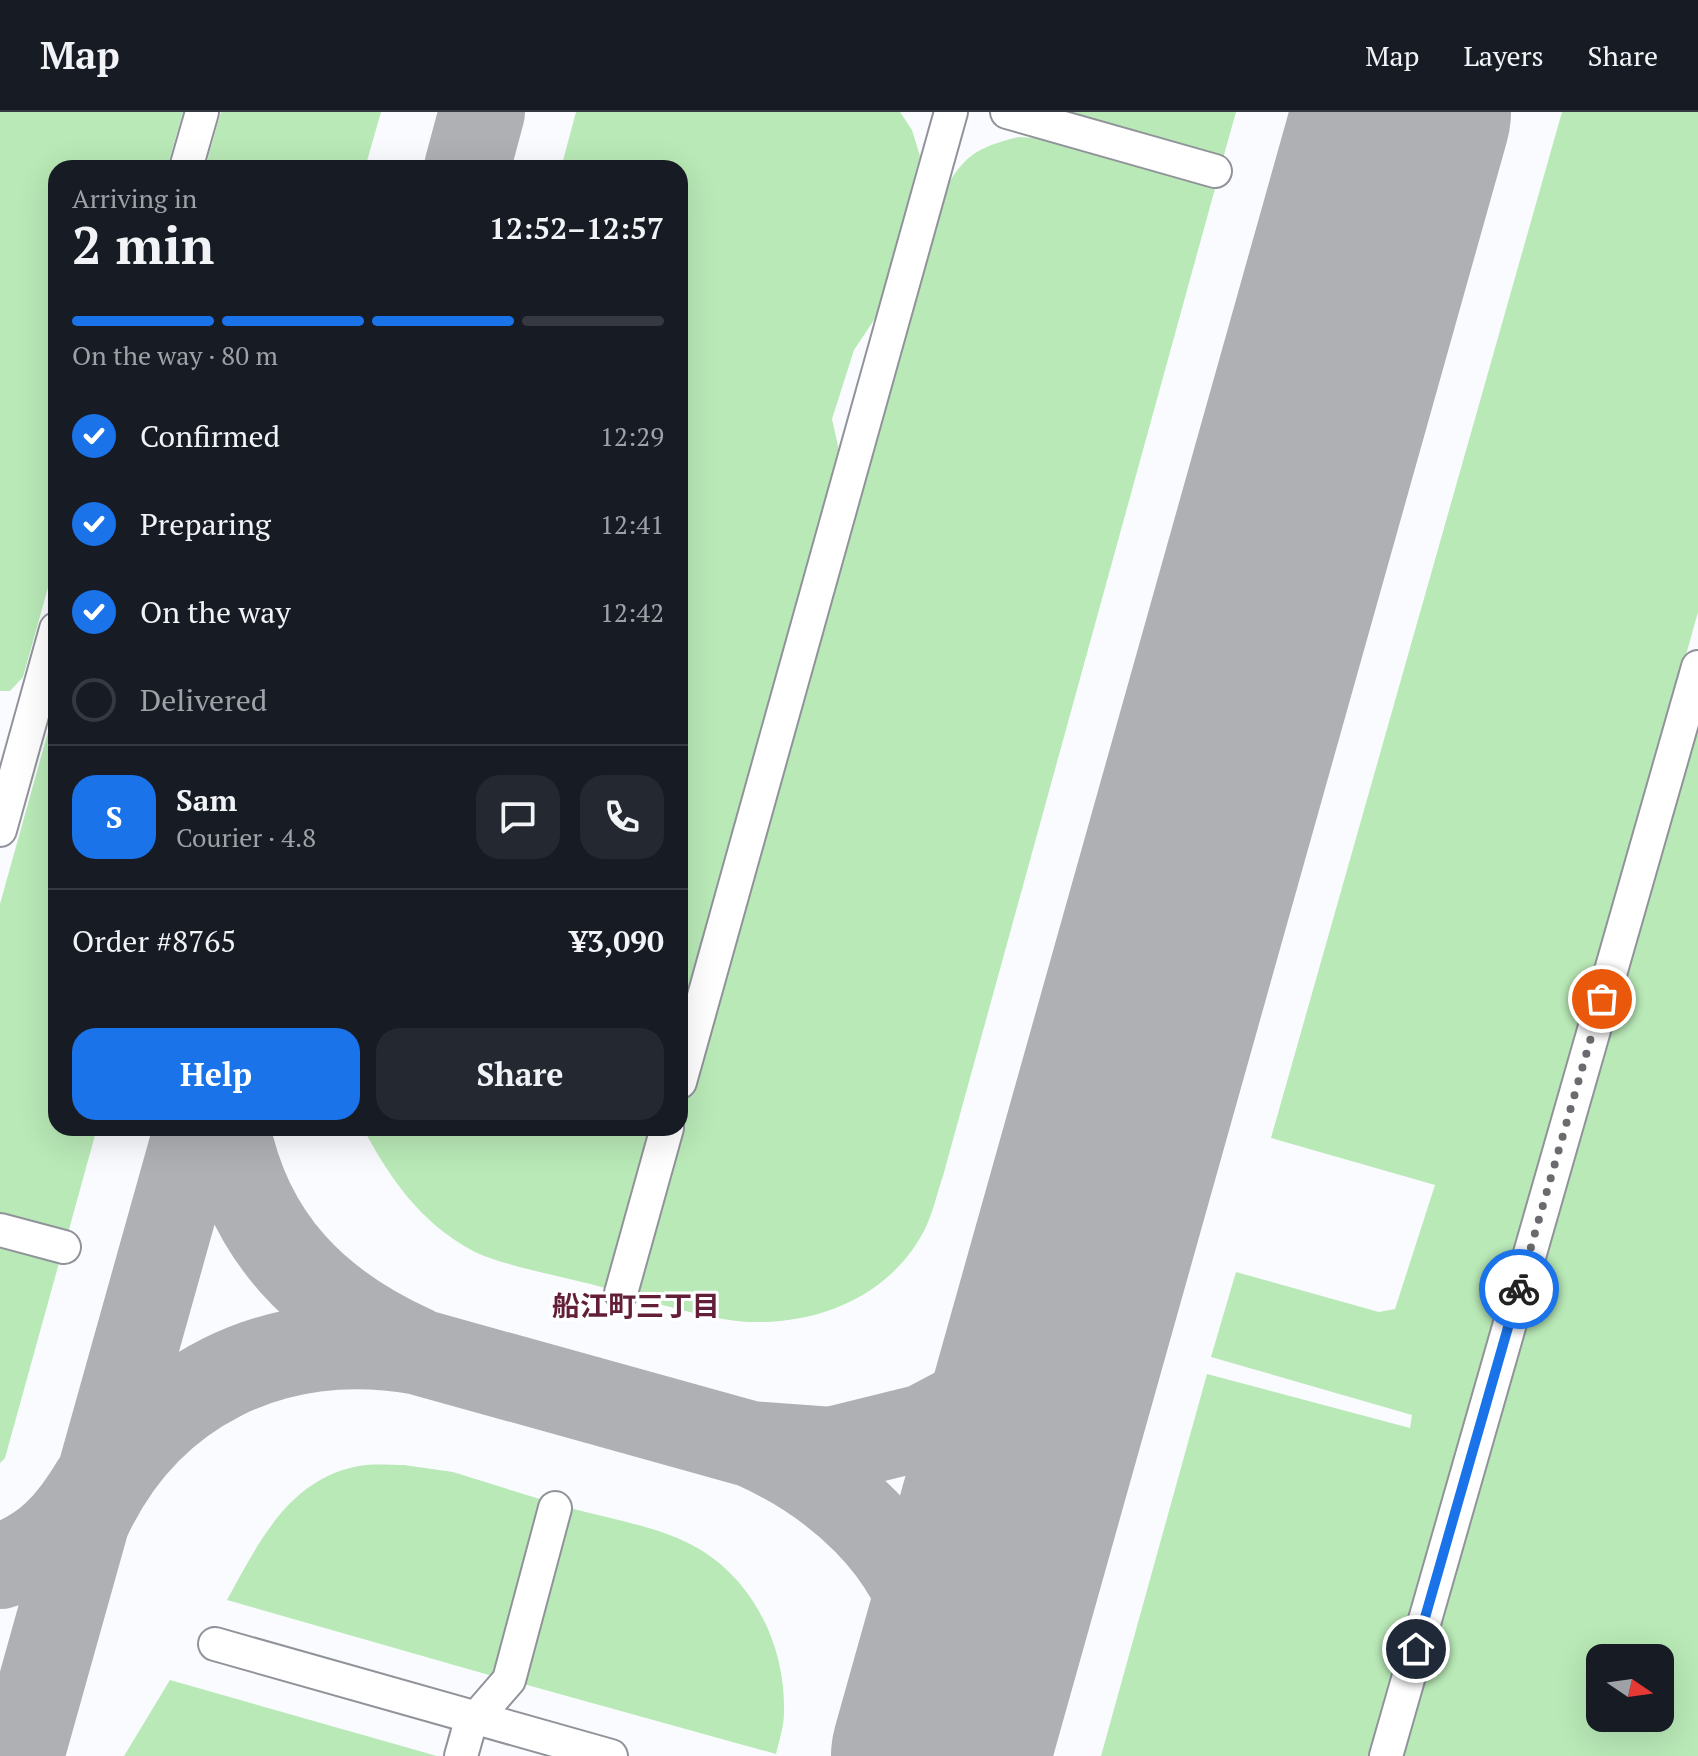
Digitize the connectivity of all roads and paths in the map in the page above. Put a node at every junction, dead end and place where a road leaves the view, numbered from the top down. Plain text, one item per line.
1 (202, 112) edge
2 (951, 112) edge
3 (1007, 112) edge
4 (188, 160) edge
5 (1215, 171) dead end
6 (48, 658) edge
7 (1698, 667) edge
8 (0, 830) edge
9 (688, 1053) edge
10 (665, 1136) edge
11 (0, 1230) edge
12 (64, 1247) dead end
13 (621, 1293) dead end
14 (555, 1508) dead end
15 (215, 1644) dead end
16 (474, 1717) junction
17 (461, 1756) edge
18 (611, 1756) edge
19 (1386, 1756) edge

1 - 4 lane
2 - 9 lane
3 - 5 lane
6 - 8 lane
7 - 19 lane
10 - 13 lane
11 - 12 lane
14 - 16 lane
15 - 16 lane
16 - 17 lane
16 - 18 lane

